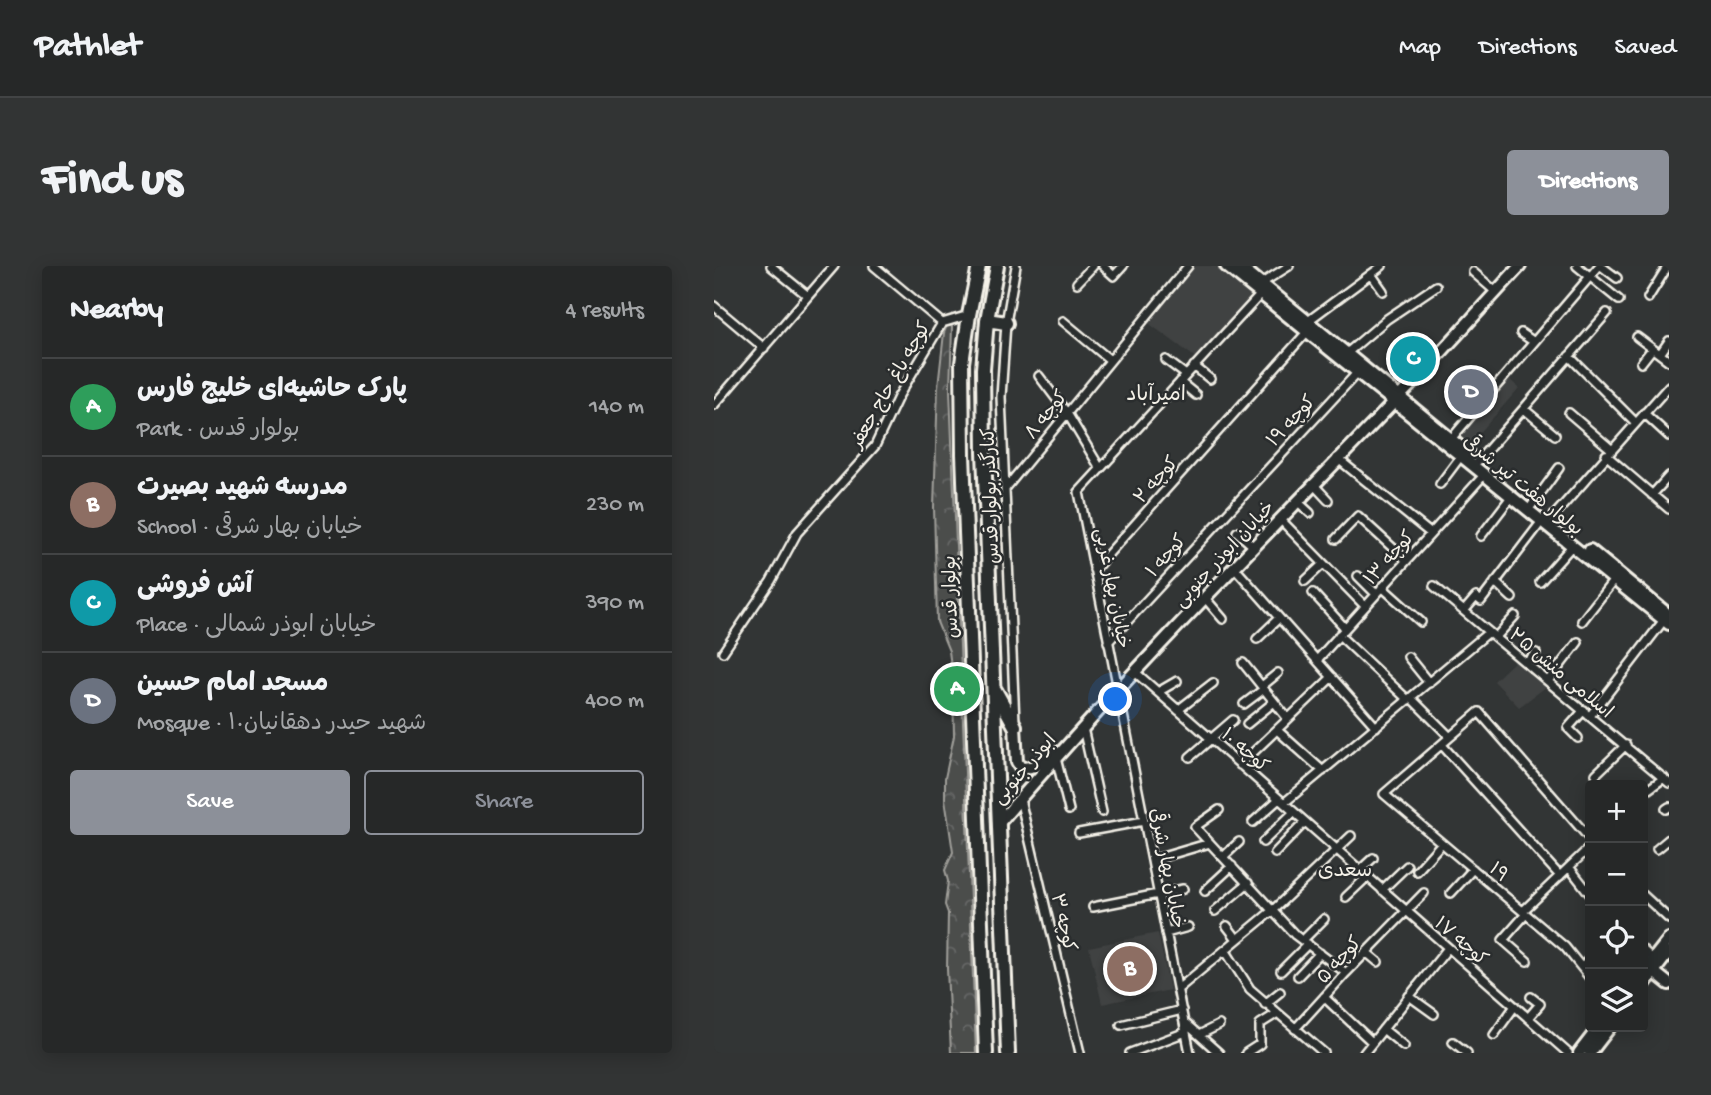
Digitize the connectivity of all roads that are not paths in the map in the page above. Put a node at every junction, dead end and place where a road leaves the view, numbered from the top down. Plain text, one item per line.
1 (771, 266) edge
2 (834, 266) edge
3 (874, 266) edge
4 (979, 266) edge
5 (997, 266) edge
6 (1093, 266) edge
7 (1102, 266) edge
8 (1123, 266) edge
9 (1188, 266) edge
10 (1226, 266) edge
11 (1289, 266) edge
12 (1382, 266) edge
13 (1520, 266) edge
14 (1577, 266) edge
15 (1600, 266) edge
16 (1017, 267) edge
17 (1665, 269) edge
18 (1242, 272) edge
19 (1473, 272) dead end
20 (1371, 274) junction
21 (1590, 277) junction
22 (1617, 278) dead end
23 (1077, 283) dead end
24 (1436, 286) dead end
25 (1261, 289) junction
26 (1384, 291) dead end
27 (1496, 292) junction
28 (808, 296) junction
29 (1648, 298) dead end
30 (1619, 300) dead end
31 (714, 306) edge
32 (1607, 313) dead end
33 (969, 314) junction
34 (987, 320) junction
35 (1063, 321) dead end
36 (942, 323) junction
37 (1006, 323) junction
38 (1308, 327) junction
39 (1521, 332) dead end
40 (1637, 337) dead end
41 (1669, 341) edge
42 (1534, 342) junction
43 (764, 348) junction
44 (1653, 349) junction
45 (1347, 353) junction
46 (1660, 354) junction
47 (1569, 356) junction
48 (1110, 360) junction
49 (1166, 360) dead end
50 (1669, 361) edge
51 (1641, 363) dead end
52 (1194, 366) junction
53 (1357, 373) junction
54 (1186, 375) junction
55 (1039, 376) dead end
56 (1210, 379) dead end
57 (1180, 382) junction
58 (1669, 386) edge
59 (717, 395) edge
60 (1196, 395) dead end
61 (1396, 400) junction
62 (714, 405) edge
63 (1524, 409) junction
64 (1067, 413) junction
65 (1569, 413) dead end
66 (1644, 413) junction
67 (1635, 422) junction
68 (1555, 435) dead end
69 (1669, 436) edge
70 (1451, 439) junction
71 (1608, 452) junction
72 (1461, 456) junction
73 (1338, 458) junction
74 (1478, 461) junction
75 (1100, 468) junction
76 (1559, 468) dead end
77 (1484, 475) junction
78 (1669, 476) edge
79 (1313, 484) junction
80 (1440, 484) dead end
81 (1005, 489) junction
82 (1246, 490) joint
83 (1653, 495) junction
84 (1511, 497) junction
85 (1328, 500) dead end
86 (1297, 501) junction
87 (1532, 505) junction
88 (1669, 509) edge
89 (1310, 513) dead end
90 (1280, 519) junction
91 (1546, 520) junction
92 (1237, 532) dead end
93 (1430, 533) junction
94 (1481, 536) dead end
95 (1336, 539) dead end
96 (1572, 546) junction
97 (1254, 547) junction
98 (1587, 553) junction
99 (1406, 560) junction
100 (1323, 564) junction
101 (1234, 567) junction
102 (1094, 570) junction
103 (1358, 576) dead end
104 (1614, 580) junction
105 (1305, 581) dead end
106 (1495, 582) junction
107 (1540, 582) dead end
108 (1434, 586) dead end
109 (1379, 591) junction
110 (1313, 593) dead end
111 (1205, 598) junction
112 (1512, 598) dead end
113 (1365, 606) junction
114 (1464, 611) junction
115 (1515, 617) dead end
116 (1279, 618) junction
117 (1223, 619) dead end
118 (1667, 620) edge
119 (1583, 621) dead end
120 (1421, 622) dead end
121 (1342, 631) junction
122 (1493, 635) junction
123 (1257, 639) dead end
124 (1108, 642) junction
125 (1578, 642) dead end
126 (723, 652) dead end
127 (1536, 653) dead end
128 (1408, 657) dead end
129 (1317, 660) junction
130 (1243, 663) dead end
131 (1526, 663) junction
132 (1135, 672) junction
133 (1278, 673) dead end
134 (1332, 677) junction
135 (1177, 681) dead end
136 (1548, 681) junction
137 (1213, 683) dead end
138 (1429, 683) junction
139 (1263, 687) junction
140 (994, 688) junction
141 (1118, 690) junction
142 (1158, 692) junction
143 (1409, 699) junction
144 (1274, 702) junction
145 (1244, 704) dead end
146 (1178, 710) junction
147 (1587, 713) junction
148 (1288, 719) junction
149 (1233, 720) dead end
150 (1247, 724) dead end
151 (1015, 726) junction
152 (1376, 727) junction
153 (1082, 728) junction
154 (1277, 730) junction
155 (1450, 737) junction
156 (1578, 738) dead end
157 (1211, 739) junction
158 (1442, 744) junction
159 (1626, 745) junction
160 (1190, 757) dead end
161 (1056, 758) junction
162 (1240, 765) junction
163 (1323, 771) junction
164 (1596, 774) dead end
165 (1666, 780) edge
166 (1648, 790) edge
167 (1020, 799) junction
168 (1281, 801) junction
169 (1069, 810) dead end
170 (1219, 810) dead end
171 (1102, 812) dead end
172 (1294, 812) junction
173 (1144, 821) junction
174 (1253, 822) dead end
175 (1305, 822) junction
176 (999, 823) junction
177 (1585, 833) edge
178 (1079, 834) dead end
179 (1351, 836) dead end
180 (1669, 839) edge
181 (1239, 842) dead end
182 (1263, 842) dead end
183 (1210, 843) junction
184 (1442, 843) junction
185 (1336, 849) junction
186 (1657, 849) dead end
187 (1585, 852) edge
188 (1275, 853) dead end
189 (1223, 857) junction
190 (1373, 858) dead end
191 (1152, 860) junction
192 (1231, 866) junction
193 (1407, 866) dead end
194 (1569, 867) junction
195 (1472, 869) junction
196 (1360, 870) junction
197 (1417, 871) dead end
198 (1560, 876) junction
199 (1367, 877) junction
200 (1248, 883) junction
201 (1585, 888) edge
202 (1183, 889) dead end
203 (1382, 890) junction
204 (1205, 891) dead end
205 (1424, 893) dead end
206 (1451, 893) dead end
207 (1158, 894) junction
208 (1346, 897) dead end
209 (1648, 900) edge
210 (1093, 907) dead end
211 (1273, 909) junction
212 (1405, 911) junction
213 (1215, 912) dead end
214 (1524, 912) junction
215 (1324, 919) dead end
216 (1669, 919) edge
217 (1227, 926) dead end
218 (1188, 927) dead end
219 (1166, 933) junction
220 (1237, 939) junction
221 (1669, 939) edge
222 (1306, 942) junction
223 (1448, 948) junction
224 (1225, 950) junction
225 (1366, 952) junction
226 (1669, 952) edge
227 (1320, 953) junction
228 (1527, 961) dead end
229 (1378, 962) dead end
230 (1585, 964) edge
231 (1649, 967) edge
232 (1582, 968) junction
233 (1281, 971) dead end
234 (1414, 972) dead end
235 (1585, 972) edge
236 (1346, 973) junction
237 (1298, 976) dead end
238 (1423, 979) junction
239 (1669, 985) edge
240 (1178, 989) junction
241 (1280, 992) dead end
242 (1409, 996) junction
243 (1324, 997) junction
244 (1531, 997) dead end
245 (1265, 1004) junction
246 (1515, 1006) junction
247 (1182, 1010) junction
248 (1276, 1014) junction
249 (1434, 1014) dead end
250 (1528, 1018) junction
251 (1184, 1022) junction
252 (1121, 1025) dead end
253 (1219, 1026) dead end
254 (1295, 1029) junction
255 (1383, 1029) junction
256 (1186, 1032) junction
257 (1595, 1032) edge
258 (1607, 1032) edge
259 (1199, 1035) junction
260 (1494, 1035) dead end
261 (1372, 1042) junction
262 (1454, 1042) dead end
263 (1404, 1046) dead end
264 (1260, 1049) edge
265 (986, 1053) edge
266 (1008, 1053) edge
267 (1080, 1053) edge
268 (1130, 1053) edge
269 (1190, 1053) edge
270 (1219, 1053) edge
271 (1246, 1053) edge
272 (1324, 1053) edge
273 (1364, 1053) edge
274 (1467, 1053) edge
275 (1568, 1053) edge
276 (1579, 1053) edge
277 (1590, 1053) edge

1 - 28 street
2 - 28 street
3 - 36 street
4 - 33 main road, بولوار قدس
5 - 34 main road
6 - 23 street
7 - 8 street
9 - 48 street, کوچه ۸
10 - 18 main road, بولوار هفت تیر شرقی
11 - 25 street
12 - 20 street, کوچه ۲
13 - 27 main road, خیابان ابوذر جنوبی
14 - 21 street
15 - 21 street
15 - 22 street
16 - 37 street, کنارگذر بولوار قدس
17 - 29 street
18 - 25 main road, بولوار هفت تیر شرقی
19 - 27 street
20 - 26 street
20 - 38 street, کوچه ۲
21 - 30 street
21 - 42 street
24 - 45 street
25 - 38 main road, بولوار هفت تیر شرقی
25 - 52 street
27 - 61 main road, خیابان ابوذر جنوبی
28 - 43 street
31 - 43 street
32 - 47 street
33 - 36 street, کوچه باغ حاج جعفر
33 - 265 main road, بولوار قدس
34 - 37 main road
34 - 140 main road
35 - 48 street
36 - 126 street, کوچه باغ حاج جعفر
37 - 81 street, کنارگذر بولوار قدس
38 - 45 main road, بولوار هفت تیر شرقی
38 - 53 main road, بولوار هفت تیر شرقی
38 - 102 street, کوچه ۲
39 - 42 street
40 - 44 street
41 - 46 street
42 - 70 street
43 - 59 street
44 - 46 street
44 - 51 street
45 - 61 main road, بولوار هفت تیر شرقی
46 - 50 street
47 - 63 street
47 - 67 street
48 - 64 street, کوچه ۸
49 - 54 street
52 - 54 street
52 - 56 street
53 - 61 main road, بولوار هفت تیر شرقی
53 - 82 street, کوچه ۱۹
54 - 57 street
55 - 64 street
57 - 60 street
57 - 75 street
58 - 66 street
59 - 62 street
61 - 70 main road, بولوار هفت تیر شرقی
61 - 72 main road, بولوار هفت تیر شرقی
61 - 73 main road, خیابان ابوذر جنوبی
63 - 68 street
63 - 74 street
64 - 75 street
64 - 81 street, کوچه ۸
65 - 71 street
66 - 67 street
66 - 69 street
67 - 71 street
70 - 74 main road, بولوار هفت تیر شرقی
71 - 83 street
71 - 91 street
72 - 77 main road, بولوار هفت تیر شرقی
72 - 80 street
73 - 79 main road, خیابان ابوذر جنوبی
73 - 93 street
74 - 87 main road, بولوار هفت تیر شرقی
75 - 102 street, خیابان بهار غربی
76 - 87 street
77 - 84 main road, بولوار هفت تیر شرقی
77 - 93 street, کوچه ۱۳
78 - 83 street
79 - 85 street
79 - 86 main road, خیابان ابوذر جنوبی
81 - 151 street, کنارگذر بولوار قدس
82 - 124 street, کوچه ۱
83 - 88 street
84 - 91 main road, بولوار هفت تیر شرقی
84 - 94 street
86 - 89 street
86 - 90 main road, خیابان ابوذر جنوبی
87 - 91 main road, بولوار هفت تیر شرقی
90 - 97 main road, خیابان ابوذر جنوبی
90 - 100 street
91 - 96 main road, بولوار هفت تیر شرقی
91 - 98 main road, بولوار هفت تیر شرقی
91 - 106 street
92 - 97 street
93 - 99 street, کوچه ۱۳
95 - 99 street
96 - 98 main road, بولوار هفت تیر شرقی
96 - 107 street
97 - 101 main road, خیابان ابوذر جنوبی
98 - 104 main road, بولوار هفت تیر شرقی
98 - 118 main road, بولوار هفت تیر شرقی
99 - 109 street, کوچه ۱۳
100 - 105 street
100 - 113 street
101 - 111 main road, خیابان ابوذر جنوبی
101 - 116 street
102 - 124 street, خیابان بهار غربی
103 - 109 street
104 - 118 main road, بولوار هفت تیر شرقی
104 - 119 street
106 - 112 street
106 - 114 street
108 - 114 street, اسلامی منش ۲۵
109 - 113 street, کوچه ۱۳
109 - 120 street
110 - 121 street
111 - 117 street
111 - 132 main road, خیابان ابوذر جنوبی
113 - 121 street, کوچه ۱۳
114 - 122 street, اسلامی منش ۲۵
115 - 122 street
116 - 123 street
116 - 129 street
118 - 147 street
121 - 129 street, کوچه ۱۳
121 - 143 street
122 - 131 street, اسلامی منش ۲۵
122 - 138 street
124 - 141 street, خیابان بهار غربی
125 - 136 street
127 - 131 street
128 - 138 street
129 - 134 street
130 - 139 street
131 - 136 street, اسلامی منش ۲۵
132 - 141 main road, خیابان ابوذر جنوبی
132 - 142 street, کوچه ۱۰
133 - 139 street
134 - 148 street
134 - 152 street
135 - 142 street
136 - 147 street, اسلامی منش ۲۵
137 - 146 street
138 - 143 street
139 - 144 street
139 - 145 street
140 - 151 main road
140 - 176 main road
141 - 153 main road, خیابان ابوذر جنوبی
141 - 173 street, خیابان بهار شرقی
142 - 146 street, کوچه ۱۰
143 - 152 street
143 - 155 street
144 - 148 street
144 - 150 street
146 - 157 street, کوچه ۱۰
147 - 156 street
147 - 159 street, اسلامی منش ۲۵
148 - 154 street
149 - 157 street
151 - 153 main road, ابوذر جنوبی
152 - 163 street
153 - 161 main road, ابوذر جنوبی
153 - 171 street
154 - 162 street
154 - 163 street
155 - 158 street
155 - 177 street
157 - 160 street
157 - 162 street, کوچه ۱۰
158 - 184 street, ۱۹
158 - 198 street
159 - 164 street
159 - 165 street, اسلامی منش ۲۵
161 - 167 main road, ابوذر جنوبی
161 - 169 street
162 - 168 street, کوچه ۱۰
163 - 168 street
165 - 166 street
167 - 176 main road, ابوذر جنوبی
167 - 267 street, کوچه ۳
168 - 172 street, کوچه ۱۰
168 - 174 street
170 - 183 street
172 - 175 street, کوچه ۱۰
172 - 182 street
173 - 178 street
173 - 191 street, خیابان بهار شرقی
175 - 185 street, کوچه ۱۰
175 - 188 street
176 - 266 main road
179 - 185 street
180 - 186 street
181 - 189 street
183 - 189 street
183 - 191 street
184 - 195 street, ۱۹
184 - 197 street
185 - 196 street, کوچه ۱۷
185 - 211 street
187 - 194 street
189 - 192 street
190 - 196 street
191 - 207 street, خیابان بهار شرقی
192 - 200 street
192 - 204 street
193 - 203 street
194 - 198 street
194 - 201 street
195 - 206 street
195 - 214 street, ۱۹
196 - 199 street, کوچه ۱۷
198 - 214 street
199 - 203 street, کوچه ۱۷
199 - 208 street
200 - 211 street
200 - 213 street
202 - 207 street
203 - 212 street, کوچه ۱۷
205 - 212 street, کوچه ۵
207 - 210 street
207 - 219 street, خیابان بهار شرقی
209 - 216 street
211 - 220 street
211 - 222 street
212 - 223 street, کوچه ۱۷
212 - 225 street, کوچه ۵
214 - 228 street
214 - 232 street, ۱۹
215 - 222 street
217 - 220 street
218 - 219 street
219 - 240 street, خیابان بهار شرقی
220 - 224 street
221 - 231 main road
222 - 227 street
222 - 233 street
223 - 238 street
223 - 246 street, کوچه ۱۷
224 - 240 street
224 - 245 street
225 - 229 street
225 - 236 street, کوچه ۵
226 - 231 main road
227 - 236 street
227 - 237 street
230 - 232 street
231 - 239 main road
232 - 235 street, ۱۹
234 - 238 street
236 - 243 street, کوچه ۵
238 - 242 street
240 - 247 street, خیابان بهار شرقی
241 - 245 street
242 - 249 street
242 - 255 street
243 - 254 street, کوچه ۵
243 - 261 street
244 - 250 street
245 - 248 street
246 - 250 street, کوچه ۱۷
246 - 260 street
247 - 251 street, خیابان بهار شرقی
247 - 252 street
248 - 254 street
248 - 264 street
250 - 275 street, کوچه ۱۷
251 - 256 street, خیابان بهار شرقی
251 - 259 street
253 - 259 street
254 - 272 street
255 - 261 street
255 - 263 street
256 - 268 street
256 - 269 street, خیابان بهار شرقی
257 - 276 main road
258 - 277 main road
259 - 270 street
261 - 273 street
262 - 274 street
264 - 271 street

